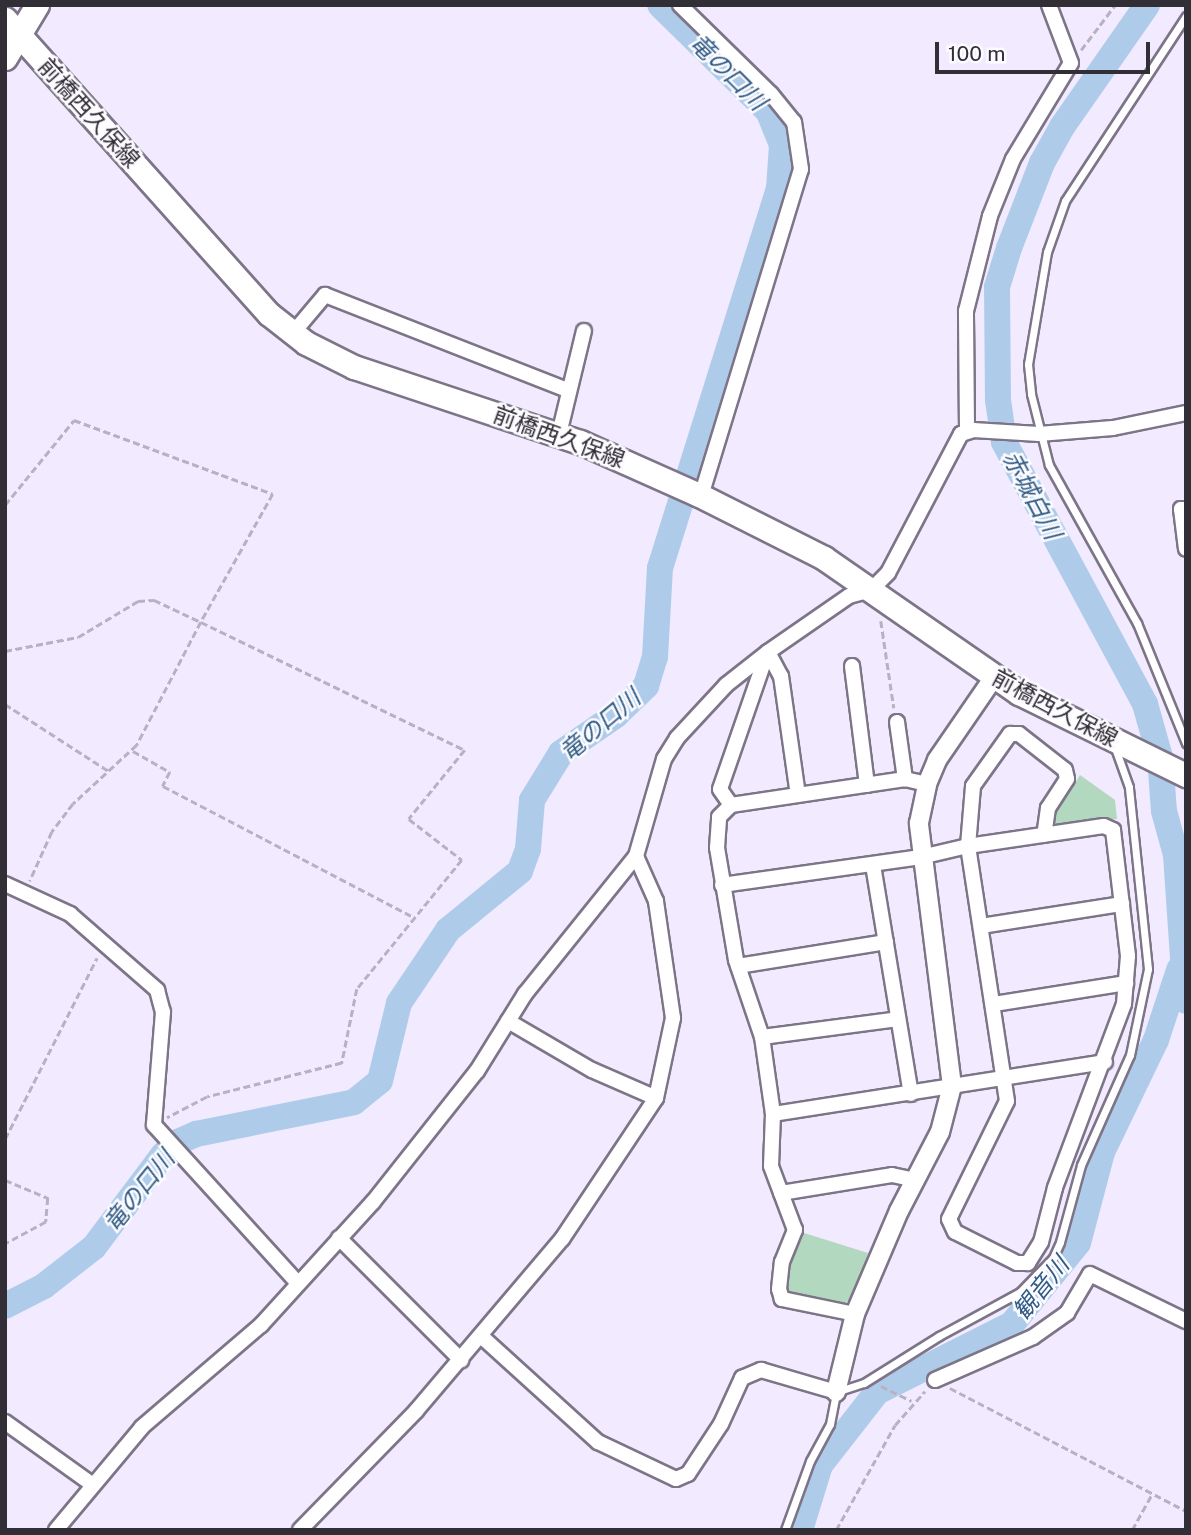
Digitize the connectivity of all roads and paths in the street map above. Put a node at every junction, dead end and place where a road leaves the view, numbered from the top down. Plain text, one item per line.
1 (37, 5) edge
2 (680, 5) edge
3 (1049, 5) edge
4 (1115, 5) edge
5 (1186, 16) edge
6 (12, 27) edge
7 (5, 58) edge
8 (1071, 63) junction
9 (584, 331) dead end
10 (293, 333) junction
11 (568, 390) junction
12 (1186, 413) edge
13 (970, 430) junction
14 (559, 434) junction
15 (1041, 434) junction
16 (699, 495) junction
17 (7, 500) edge
18 (5, 505) edge
19 (1186, 509) edge
20 (1186, 549) edge
21 (871, 590) junction
22 (201, 622) junction
23 (5, 651) edge
24 (768, 652) junction
25 (852, 666) dead end
26 (994, 677) junction
27 (5, 704) edge
28 (897, 722) joint
29 (1114, 740) junction
30 (1186, 743) edge
31 (131, 751) junction
32 (110, 772) junction
33 (1186, 775) edge
34 (905, 779) junction
35 (927, 784) junction
36 (867, 785) junction
37 (798, 795) junction
38 (731, 806) junction
39 (1044, 835) junction
40 (968, 846) junction
41 (636, 856) junction
42 (920, 857) junction
43 (873, 865) junction
44 (5, 884) edge
45 (722, 886) junction
46 (25, 893) junction
47 (1122, 904) junction
48 (415, 918) junction
49 (981, 926) junction
50 (886, 942) junction
51 (103, 945) junction
52 (738, 966) junction
53 (1126, 983) junction
54 (994, 1004) junction
55 (898, 1019) junction
56 (508, 1021) junction
57 (762, 1037) junction
58 (1105, 1062) junction
59 (1006, 1078) junction
60 (952, 1086) junction
61 (911, 1094) junction
62 (656, 1098) junction
63 (773, 1114) junction
64 (154, 1125) junction
65 (5, 1139) edge
66 (5, 1180) edge
67 (915, 1180) junction
68 (781, 1193) junction
69 (339, 1238) junction
70 (5, 1244) edge
71 (297, 1282) junction
72 (855, 1314) junction
73 (1186, 1321) edge
74 (481, 1336) junction
75 (460, 1360) junction
76 (935, 1380) junction
77 (869, 1381) dead end
78 (836, 1392) junction
79 (910, 1400) dead end
80 (5, 1422) edge
81 (93, 1485) junction
82 (1152, 1494) junction
83 (1186, 1511) edge
84 (60, 1528) edge
85 (300, 1530) edge
86 (785, 1530) edge
87 (836, 1530) edge
88 (1132, 1530) edge

1 - 6 main road
2 - 16 street
3 - 8 street
4 - 8 path
5 - 15 lane
6 - 7 main road
6 - 10 main road, 前橋西久保線
8 - 13 street
9 - 11 street
10 - 11 street
10 - 14 main road, 前橋西久保線
11 - 14 street
12 - 15 street
13 - 15 street
13 - 21 street
14 - 16 main road, 前橋西久保線
15 - 30 lane
16 - 21 main road, 前橋西久保線
17 - 18 path
17 - 22 path
19 - 20 street
21 - 24 street
21 - 26 main road, 前橋西久保線
21 - 28 path
22 - 23 path
22 - 31 path
22 - 48 path
24 - 37 street
24 - 38 street
24 - 41 street
25 - 36 street
26 - 29 main road, 前橋西久保線
26 - 35 street
27 - 32 path
28 - 34 street
29 - 33 main road, 前橋西久保線
29 - 78 lane
31 - 32 path
31 - 48 path
32 - 46 path
34 - 35 street
34 - 36 street
35 - 42 street
36 - 37 street
37 - 38 street
38 - 45 street
39 - 40 street
39 - 40 street
39 - 47 street
40 - 42 street
40 - 49 street
41 - 56 street
41 - 62 street
42 - 43 street
42 - 60 street
43 - 45 street
43 - 50 street
44 - 46 street
45 - 52 street
46 - 51 street
47 - 49 street
47 - 53 street
48 - 64 path
49 - 54 street
50 - 52 street
50 - 55 street
51 - 64 street
51 - 65 path
52 - 57 street
53 - 54 street
53 - 58 street
54 - 59 street
55 - 57 street
55 - 61 street
56 - 62 street
56 - 69 street
57 - 63 street
58 - 59 street
58 - 59 street
59 - 60 street
60 - 61 street
60 - 67 street
61 - 63 street
62 - 74 street
63 - 68 street
64 - 71 street
66 - 70 path
67 - 68 street
67 - 72 street
68 - 72 street
69 - 71 street
69 - 75 street
71 - 81 street
72 - 78 street
73 - 76 street
74 - 75 street
74 - 78 street
75 - 85 street
76 - 82 path
76 - 87 path
77 - 79 path
78 - 86 lane
80 - 81 street
81 - 84 street
82 - 83 path
82 - 88 path

